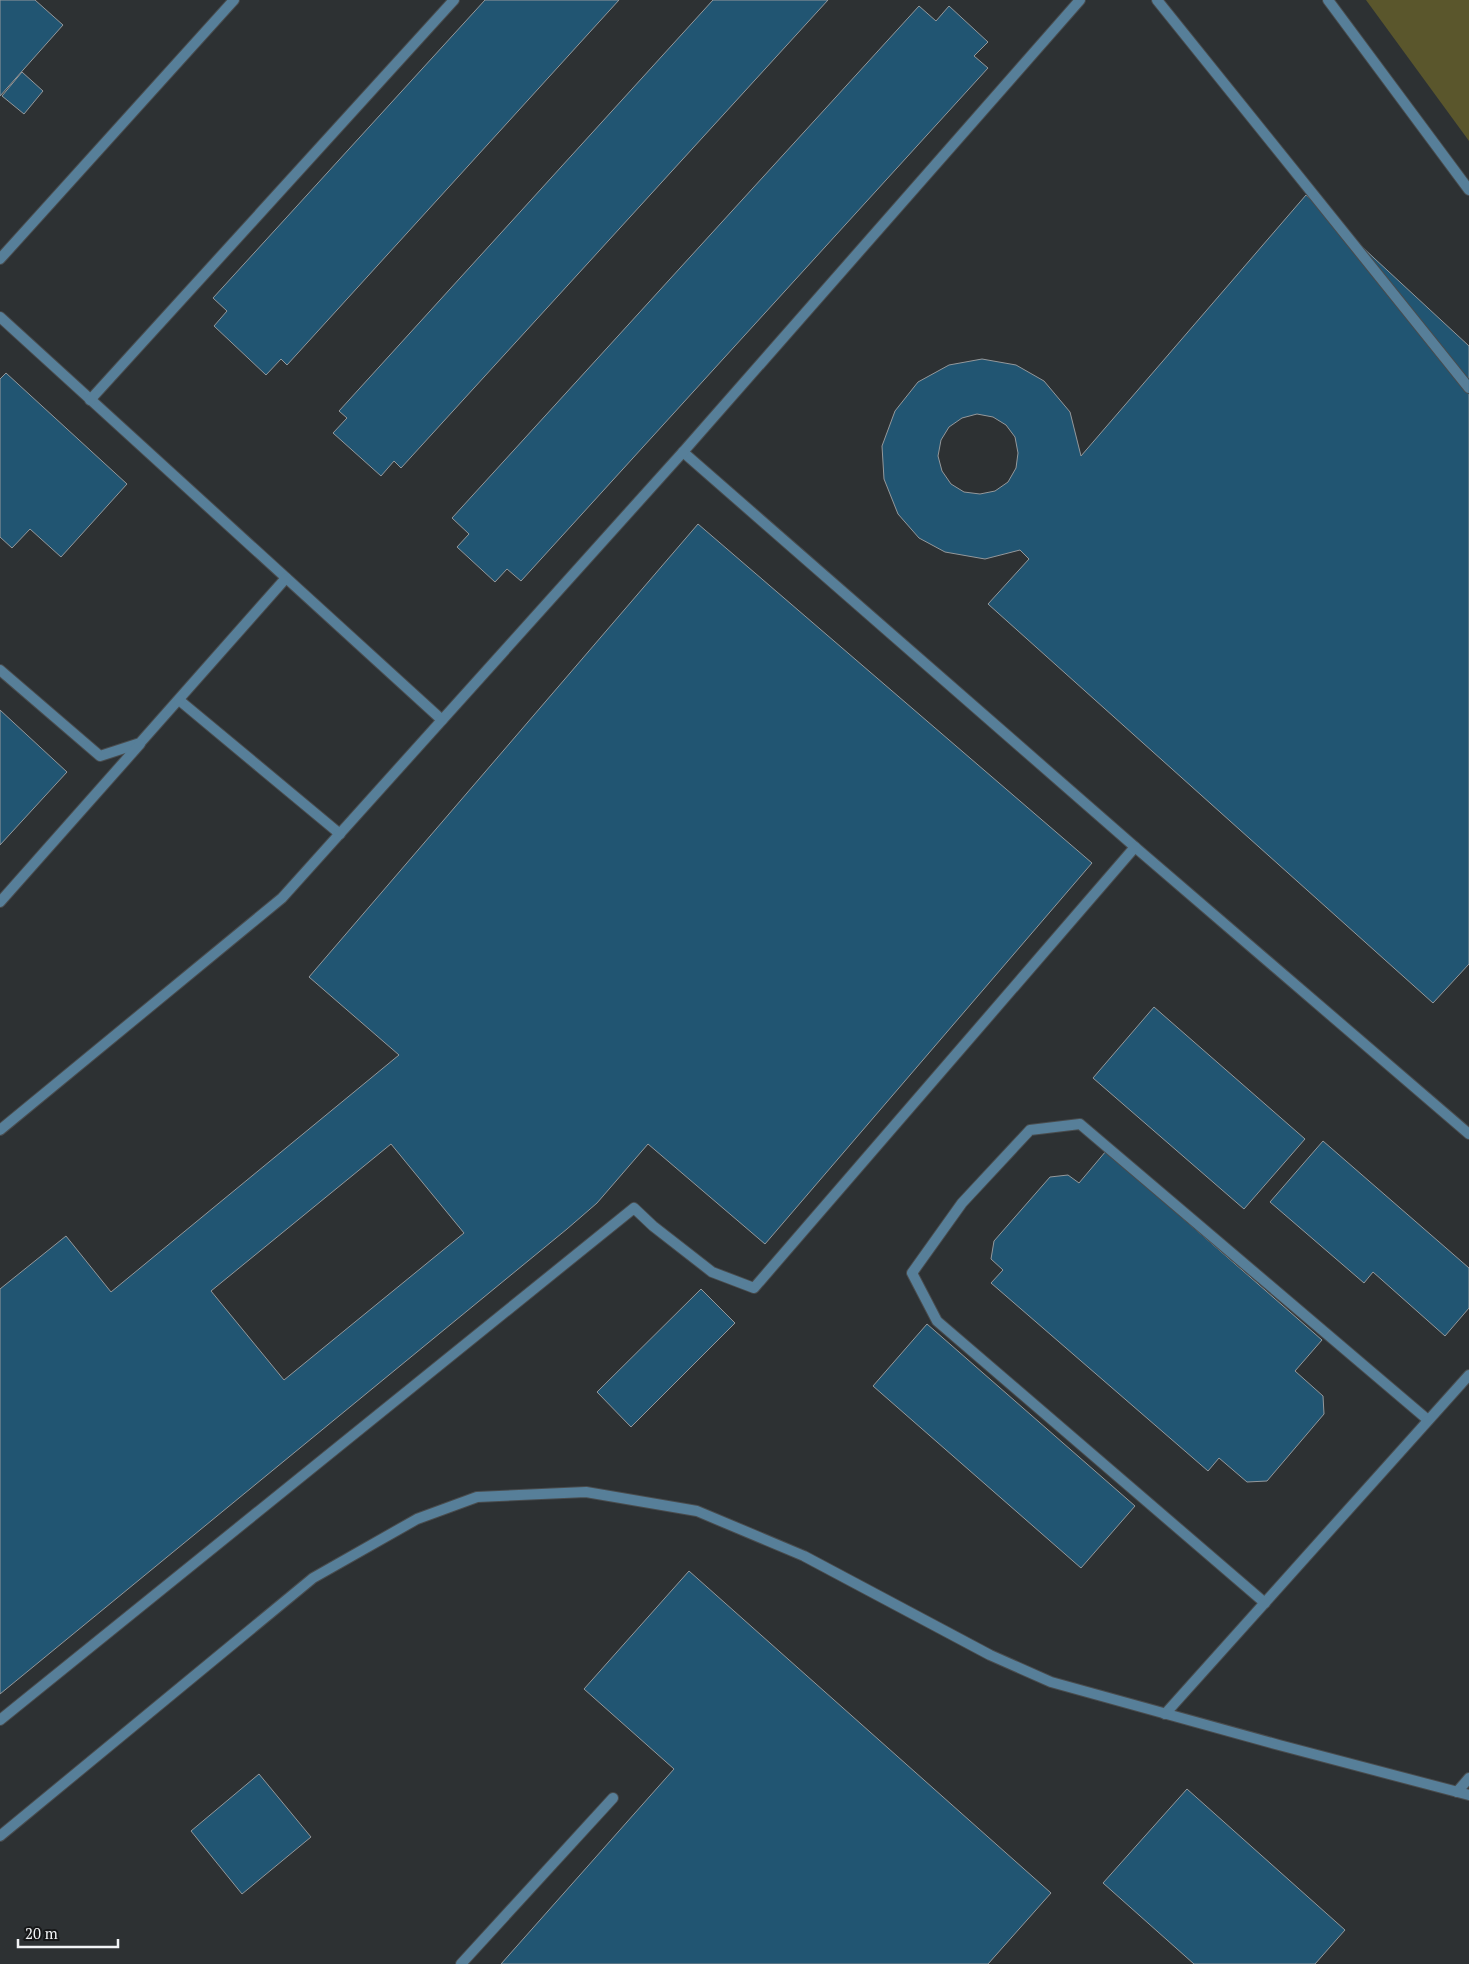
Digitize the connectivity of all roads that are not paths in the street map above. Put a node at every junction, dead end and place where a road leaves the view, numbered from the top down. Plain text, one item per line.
1 (234, 0) edge
2 (454, 0) edge
3 (1080, 0) edge
4 (1157, 0) edge
5 (1328, 0) edge
6 (1469, 190) edge
7 (0, 259) edge
8 (0, 317) edge
9 (1469, 388) edge
10 (90, 400) junction
11 (683, 452) junction
12 (286, 578) junction
13 (0, 670) edge
14 (179, 700) junction
15 (442, 720) junction
16 (140, 743) junction
17 (340, 834) junction
18 (1136, 847) junction
19 (0, 902) edge
20 (0, 1130) edge
21 (1469, 1134) edge
22 (1469, 1375) edge
23 (1428, 1420) junction
24 (1265, 1602) junction
25 (1164, 1714) junction
26 (0, 1720) edge
27 (1469, 1778) edge
28 (1456, 1792) junction
29 (1469, 1795) edge
30 (613, 1798) dead end
31 (0, 1836) edge
32 (461, 1964) edge

1 - 7 lane
2 - 10 lane
3 - 11 lane
4 - 9 lane
5 - 6 lane
8 - 10 lane
10 - 12 lane
11 - 15 lane
11 - 18 lane
12 - 14 lane
12 - 15 lane
13 - 16 lane
14 - 16 lane
14 - 17 lane
15 - 17 lane
16 - 19 lane
17 - 20 lane
18 - 21 lane
18 - 26 lane
22 - 23 lane
23 - 24 lane
23 - 24 lane
24 - 25 lane
25 - 28 lane
25 - 31 lane
27 - 28 lane
28 - 29 lane
30 - 32 lane

